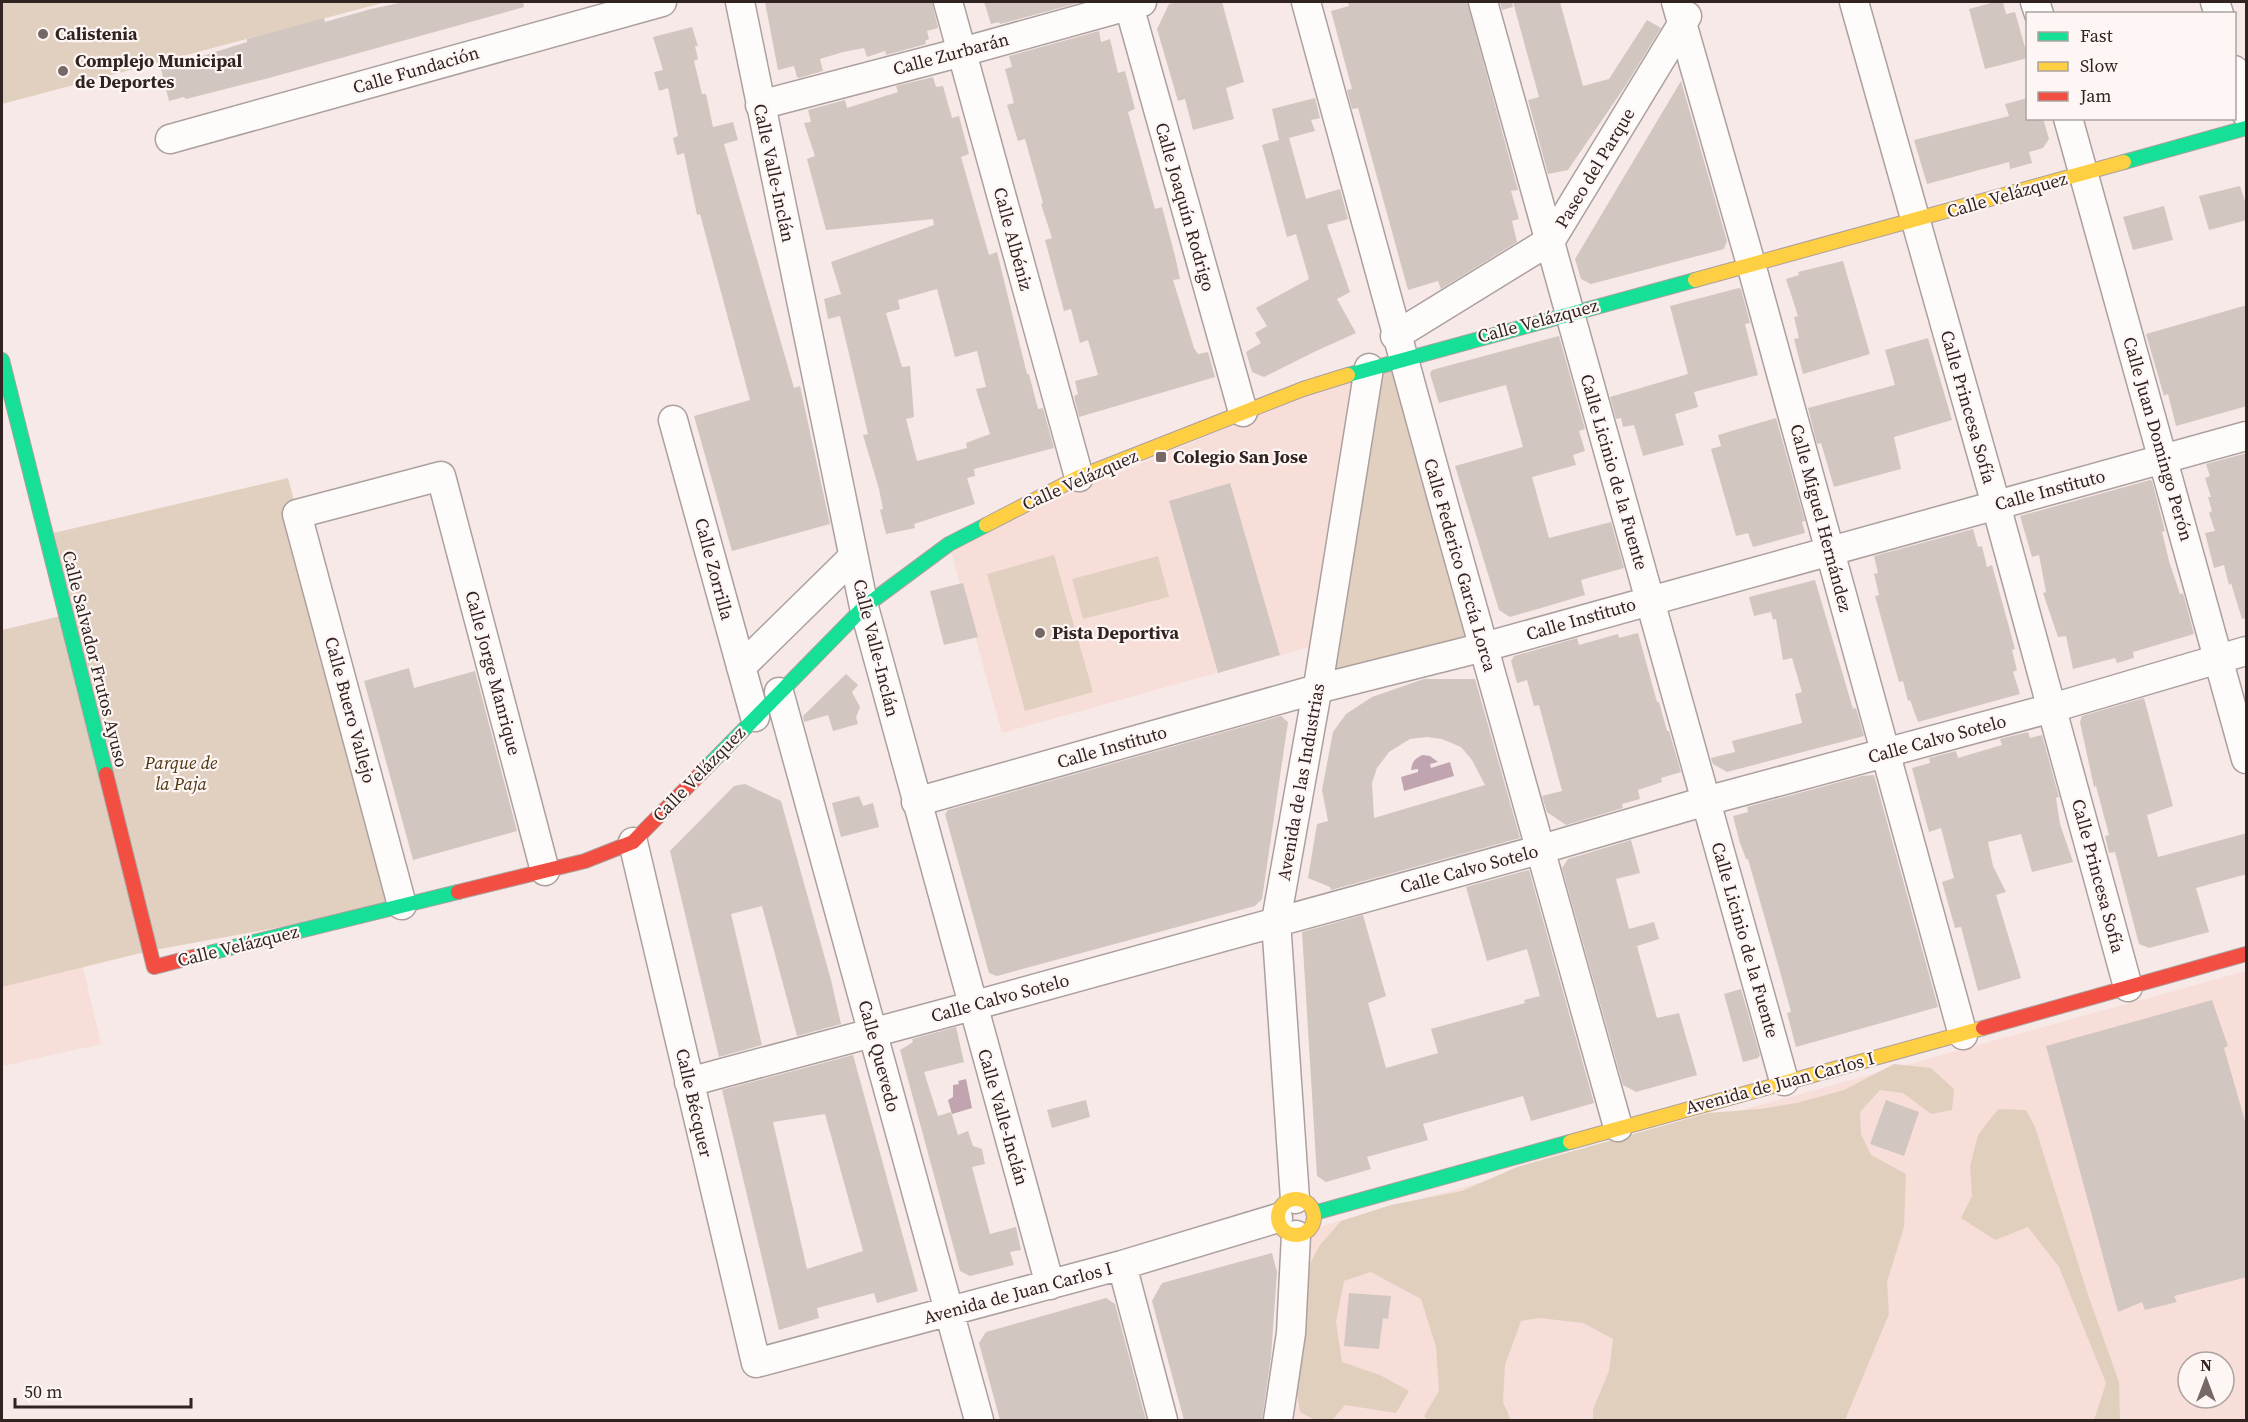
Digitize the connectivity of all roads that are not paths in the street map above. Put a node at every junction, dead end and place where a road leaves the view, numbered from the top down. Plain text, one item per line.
1 (662, 2) edge
2 (740, 2) edge
3 (948, 2) edge
4 (1306, 2) edge
5 (1483, 2) edge
6 (1854, 2) edge
7 (1133, 3) edge
8 (1685, 9) edge
9 (962, 52) junction
10 (2236, 74) edge
11 (760, 105) junction
12 (2247, 112) edge
13 (2069, 120) edge
14 (2247, 128) edge
15 (170, 140) dead end
16 (2084, 173) junction
17 (1914, 221) junction
18 (1551, 240) junction
19 (1751, 264) junction
20 (1570, 313) junction
21 (1398, 347) junction
22 (2, 360) edge
23 (1369, 368) junction
24 (1243, 412) junction
25 (674, 420) dead end
26 (2247, 436) edge
27 (2163, 458) junction
28 (1079, 477) junction
29 (1996, 505) junction
30 (297, 514) joint
31 (1829, 550) junction
32 (853, 557) junction
33 (1650, 599) junction
34 (864, 607) junction
35 (1484, 647) junction
36 (2247, 651) edge
37 (2219, 659) junction
38 (741, 667) junction
39 (1317, 689) junction
40 (779, 692) junction
41 (2052, 708) junction
42 (755, 717) junction
43 (1885, 752) junction
44 (2247, 759) edge
45 (1706, 801) junction
46 (916, 802) junction
47 (633, 842) junction
48 (1542, 849) junction
49 (545, 871) junction
50 (402, 905) junction
51 (1276, 921) junction
52 (2247, 954) edge
53 (154, 967) joint
54 (2128, 987) junction
55 (972, 1006) junction
56 (872, 1032) junction
57 (1963, 1035) junction
58 (1784, 1081) junction
59 (689, 1082) junction
60 (1618, 1127) junction
61 (1296, 1216) junction
62 (1122, 1265) junction
63 (1050, 1285) junction
64 (950, 1311) junction
65 (756, 1363) joint
66 (979, 1420) edge
67 (1163, 1420) edge
68 (1278, 1420) edge

1 - 15 street, Calle Fundación
2 - 11 street, Calle Valle-Inclán
3 - 9 street, Calle Albéniz
4 - 21 street, Calle Federico García Lorca
5 - 18 street, Calle Licinio de la Fuente
6 - 17 street, Calle Princesa Sofía
7 - 9 street, Calle Zurbarán
7 - 24 street, Calle Joaquín Rodrigo
8 - 18 street, Paseo del Parque
8 - 19 street, Calle Miguel Hernández
9 - 11 street, Calle Zurbarán
9 - 28 street, Calle Albéniz
10 - 12 street
11 - 32 street, Calle Valle-Inclán
13 - 16 street, Calle Juan Domingo Perón
14 - 16 street, Calle Velázquez
16 - 17 street, Calle Velázquez
16 - 27 street, Calle Juan Domingo Perón
17 - 19 street, Calle Velázquez
17 - 29 street, Calle Princesa Sofía
18 - 20 street, Calle Licinio de la Fuente
18 - 21 street, Paseo del Parque
19 - 20 street, Calle Velázquez
19 - 31 street, Calle Miguel Hernández
20 - 21 street, Calle Velázquez
20 - 33 street, Calle Licinio de la Fuente
21 - 23 street, Calle Velázquez
21 - 35 street, Calle Federico García Lorca
22 - 53 street, Calle Salvador Frutos Ayuso
23 - 24 street, Calle Velázquez
23 - 39 street, Avenida de las Industrias
24 - 28 street, Calle Velázquez
25 - 38 street, Calle Zorrilla
26 - 27 street, Calle Instituto
27 - 29 street, Calle Instituto
27 - 37 street, Calle Juan Domingo Perón
28 - 34 street, Calle Velázquez
29 - 31 street, Calle Instituto
29 - 41 street, Calle Princesa Sofía
30 - 49 street, Calle Jorge Manrique
30 - 50 street, Calle Buero Vallejo
31 - 33 street, Calle Instituto
31 - 43 street, Calle Miguel Hernández
32 - 34 street, Calle Valle-Inclán
32 - 38 street
33 - 35 street, Calle Instituto
33 - 45 street, Calle Licinio de la Fuente
34 - 40 street, Calle Velázquez
34 - 46 street, Calle Valle-Inclán
35 - 39 street, Calle Instituto
35 - 48 street, Calle Federico García Lorca
36 - 37 street, Calle Calvo Sotelo
37 - 41 street, Calle Calvo Sotelo
37 - 44 street, Calle Juan Domingo Perón
38 - 42 street, Calle Zorrilla
39 - 46 street, Calle Instituto
39 - 51 street, Avenida de las Industrias
40 - 42 street, Calle Velázquez
40 - 56 street, Calle Quevedo
41 - 43 street, Calle Calvo Sotelo
41 - 54 street, Calle Princesa Sofía
42 - 47 street, Calle Velázquez
43 - 45 street, Calle Calvo Sotelo
43 - 57 street, Calle Miguel Hernández
45 - 48 street, Calle Calvo Sotelo
45 - 58 street, Calle Licinio de la Fuente
46 - 55 street, Calle Valle-Inclán
47 - 49 street, Calle Velázquez
47 - 59 street, Calle Bécquer
48 - 51 street, Calle Calvo Sotelo
48 - 60 street, Calle Federico García Lorca
49 - 50 street, Calle Velázquez
50 - 53 street, Calle Velázquez
51 - 55 street, Calle Calvo Sotelo
51 - 61 street, Avenida de las Industrias
52 - 54 street, Avenida de Juan Carlos I
54 - 57 street, Avenida de Juan Carlos I
55 - 56 street, Calle Calvo Sotelo
55 - 63 street, Calle Valle-Inclán
56 - 59 street, Calle Calvo Sotelo
56 - 64 street, Calle Quevedo
57 - 58 street, Avenida de Juan Carlos I
58 - 60 street, Avenida de Juan Carlos I
59 - 65 street, Calle Bécquer
60 - 61 street, Avenida de Juan Carlos I
61 - 62 street, Avenida de Juan Carlos I
61 - 68 street, Avenida de las Industrias
62 - 63 street, Avenida de Juan Carlos I
62 - 67 street
63 - 64 street, Avenida de Juan Carlos I
64 - 65 street, Avenida de Juan Carlos I
64 - 66 street, Calle Quevedo

